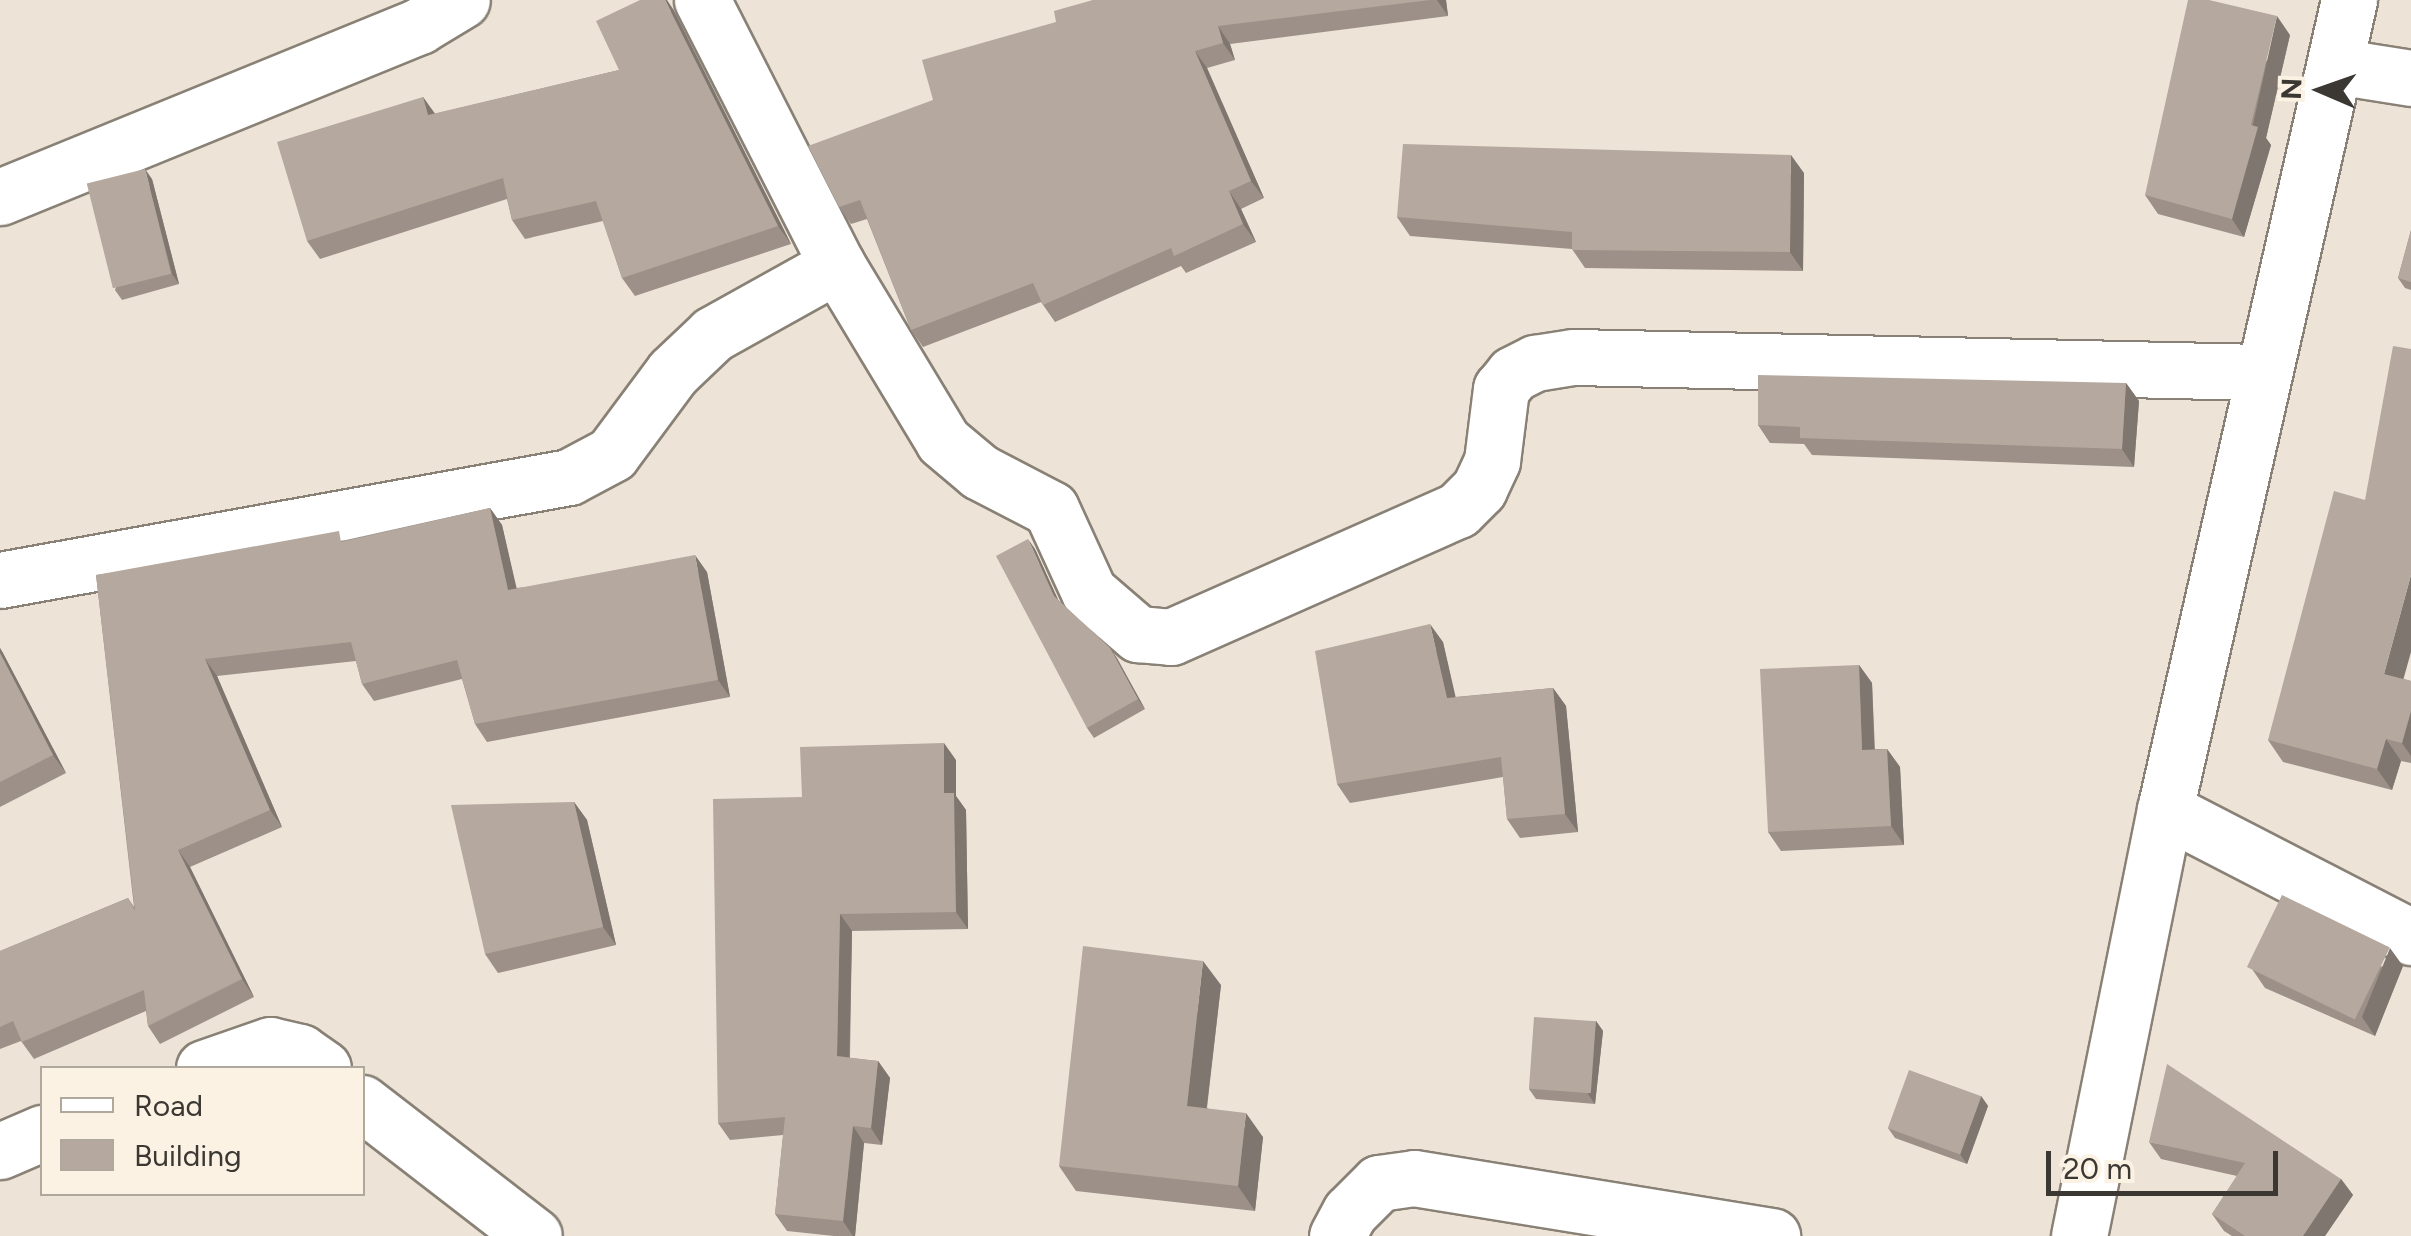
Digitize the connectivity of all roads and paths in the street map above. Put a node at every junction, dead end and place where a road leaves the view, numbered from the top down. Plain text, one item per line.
1 (462, 0) edge
2 (702, 0) edge
3 (2349, 0) edge
4 (2335, 66) junction
5 (2411, 78) edge
6 (0, 197) edge
7 (838, 265) junction
8 (2263, 372) junction
9 (0, 580) edge
10 (2166, 810) junction
11 (2411, 938) edge
12 (210, 1066) edge
13 (321, 1066) edge
14 (365, 1105) edge
15 (40, 1134) edge
16 (0, 1151) edge
17 (534, 1236) edge
18 (1338, 1236) edge
19 (1772, 1236) edge
20 (2079, 1236) edge

1 - 6 street
2 - 7 street
3 - 4 street
4 - 5 street
4 - 8 street
7 - 8 street
7 - 9 street
8 - 10 street
10 - 11 street
10 - 20 street
12 - 13 street
14 - 17 street
15 - 16 street
18 - 19 street

